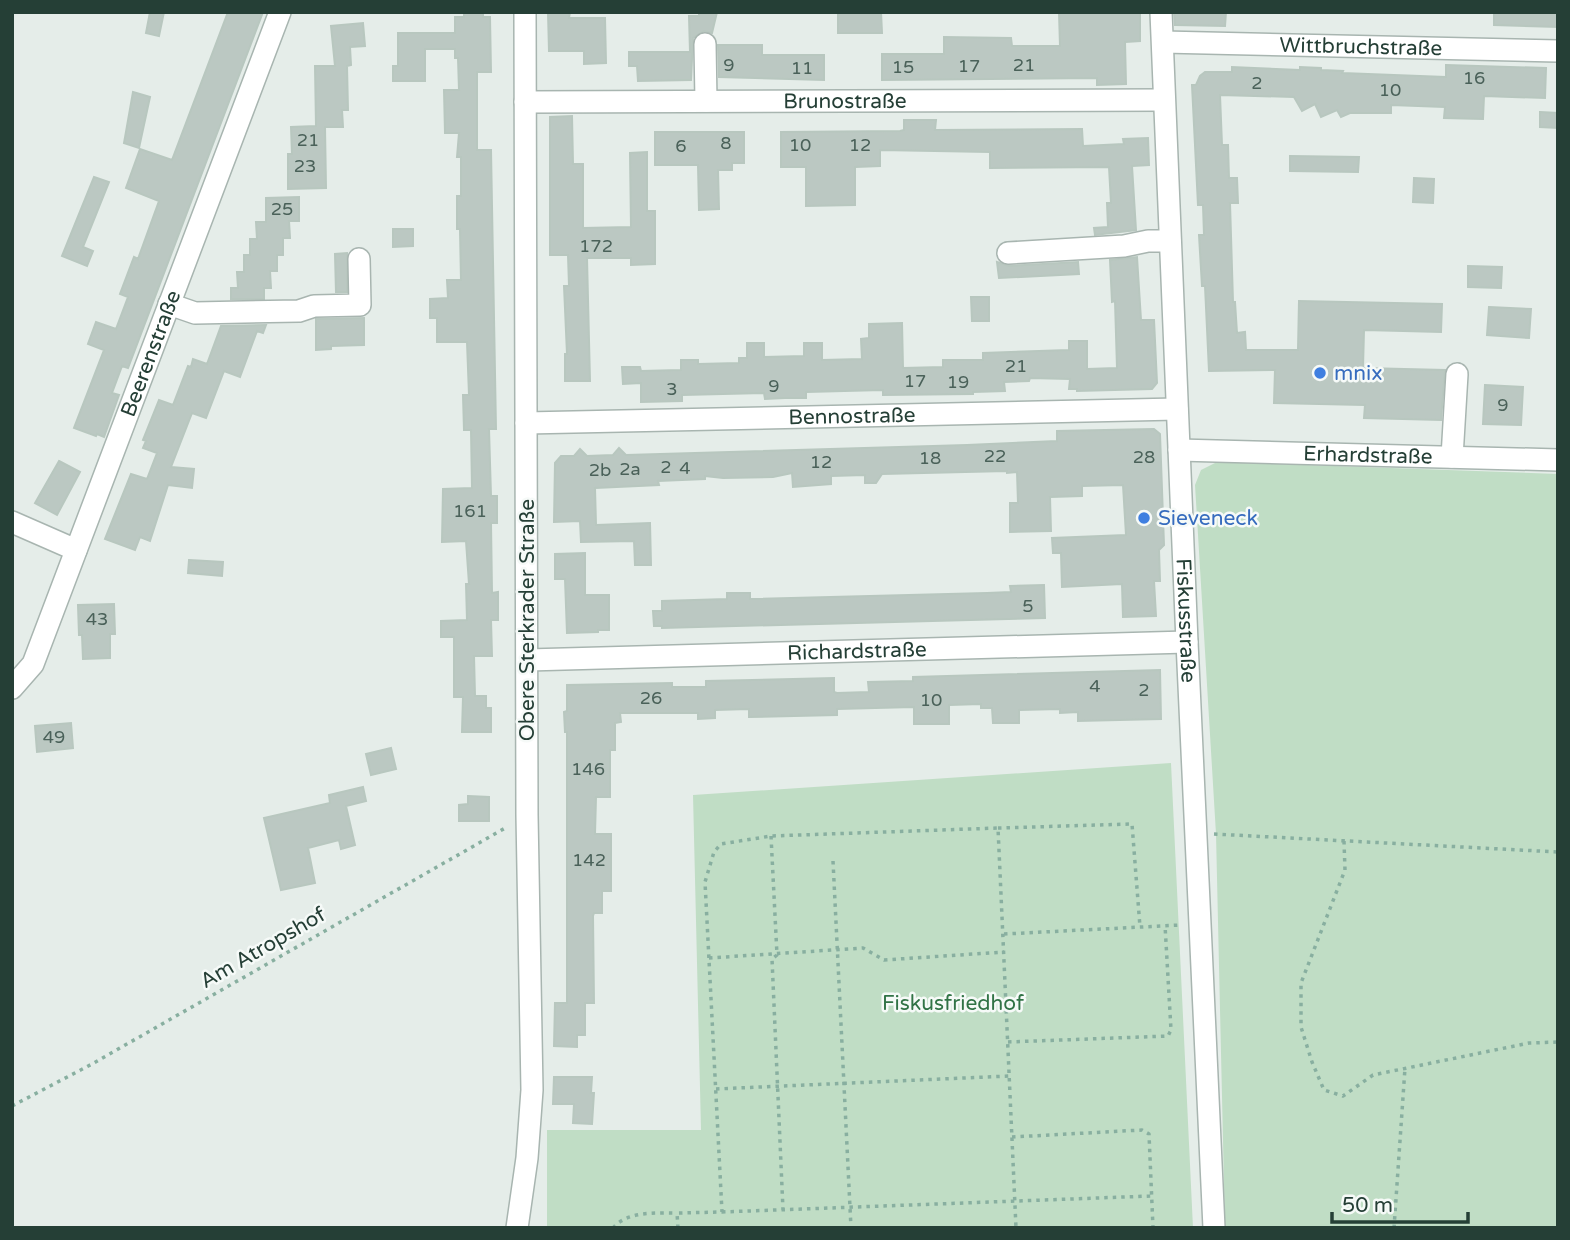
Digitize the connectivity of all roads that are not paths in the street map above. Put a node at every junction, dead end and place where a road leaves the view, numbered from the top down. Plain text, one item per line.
1 (280, 12) edge
2 (525, 12) edge
3 (1161, 12) edge
4 (1163, 42) junction
5 (705, 44) dead end
6 (1558, 51) edge
7 (1164, 100) junction
8 (525, 102) junction
9 (706, 102) junction
10 (1170, 241) junction
11 (1008, 253) dead end
12 (359, 259) dead end
13 (169, 304) junction
14 (1457, 374) dead end
15 (1177, 409) junction
16 (526, 423) junction
17 (1179, 450) junction
18 (1452, 457) junction
19 (1558, 460) edge
20 (12, 522) edge
21 (76, 550) junction
22 (1187, 642) junction
23 (528, 660) junction
24 (12, 688) edge
25 (517, 1228) edge
26 (1214, 1228) edge

1 - 13 street, Beerenstraße
2 - 8 street, Obere Sterkrader Straße
3 - 4 street, Fiskusstraße
4 - 6 street, Wittbruchstraße
4 - 7 street, Fiskusstraße
5 - 9 street
7 - 9 street, Brunostraße
7 - 10 street, Fiskusstraße
8 - 9 street, Brunostraße
8 - 16 street, Obere Sterkrader Straße
10 - 11 street
10 - 15 street, Fiskusstraße
12 - 13 street
13 - 21 street, Beerenstraße
14 - 18 street
15 - 16 street, Bennostraße
15 - 17 street, Fiskusstraße
16 - 23 street, Obere Sterkrader Straße
17 - 18 street, Erhardstraße
17 - 22 street, Fiskusstraße
18 - 19 street, Erhardstraße
20 - 21 street
21 - 24 street, Beerenstraße
22 - 23 street, Richardstraße
22 - 26 street, Fiskusstraße
23 - 25 street, Obere Sterkrader Straße

